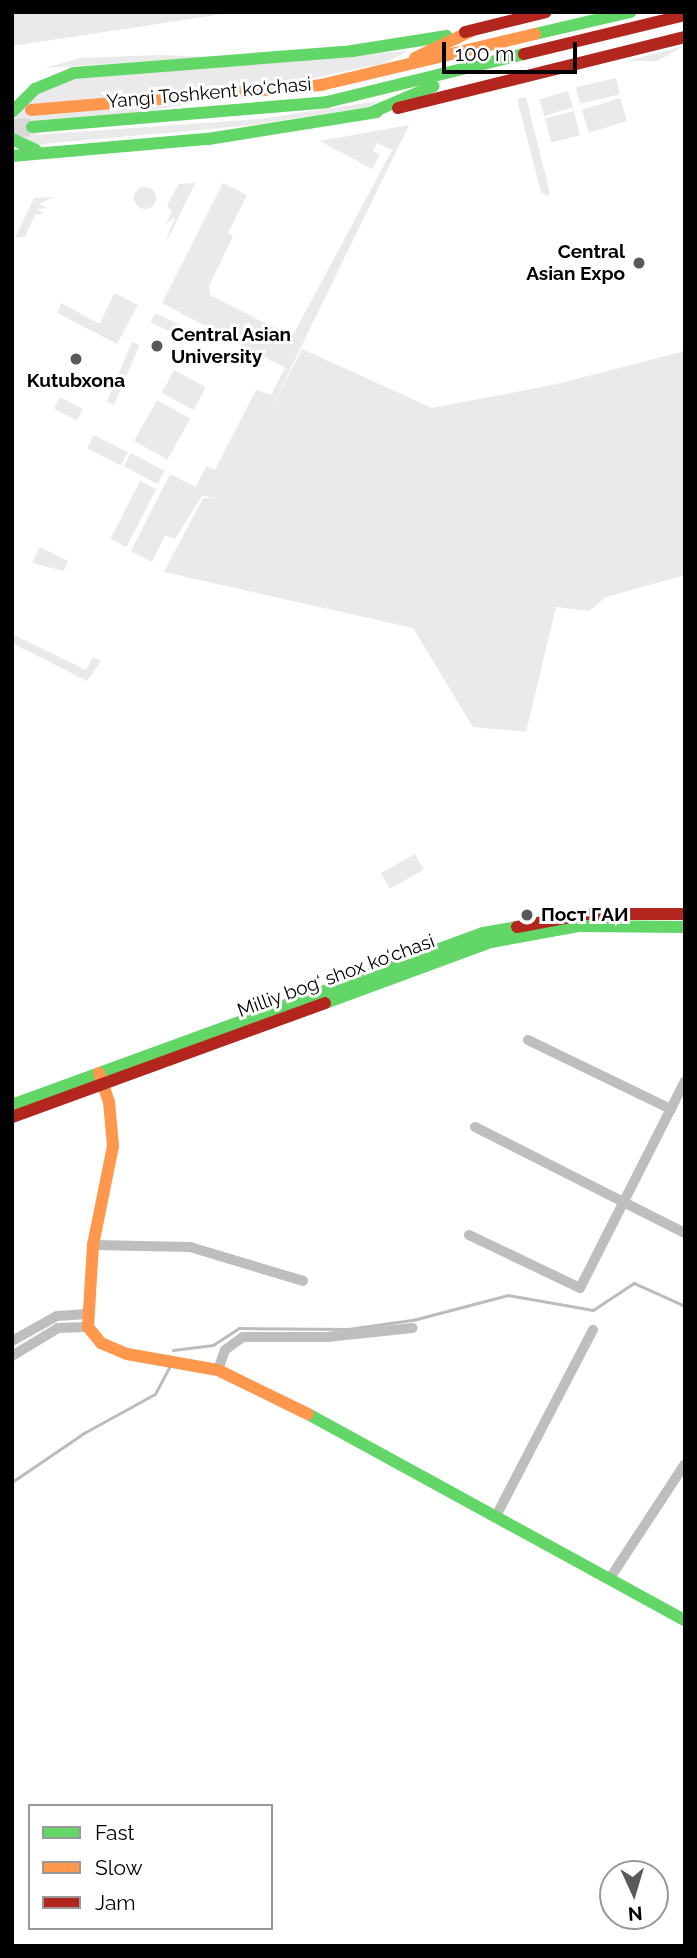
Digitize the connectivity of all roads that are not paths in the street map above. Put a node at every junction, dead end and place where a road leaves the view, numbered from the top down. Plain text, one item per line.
1 (546, 12) edge
2 (630, 12) edge
3 (685, 15) edge
4 (471, 31) junction
5 (685, 37) edge
6 (479, 67) junction
7 (383, 74) junction
8 (31, 110) tunnel mouth
9 (12, 112) edge
10 (370, 113) junction
11 (32, 127) tunnel mouth
12 (12, 139) edge
13 (50, 152) junction
14 (12, 156) edge
15 (12, 163) edge
16 (685, 914) edge
17 (685, 927) edge
18 (528, 1040) dead end
19 (102, 1079) junction
20 (685, 1081) edge
21 (12, 1105) edge
22 (671, 1109) junction
23 (12, 1117) edge
24 (475, 1127) dead end
25 (624, 1204) junction
26 (685, 1233) edge
27 (469, 1235) dead end
28 (93, 1245) junction
29 (303, 1281) dead end
30 (88, 1321) junction
31 (413, 1328) dead end
32 (593, 1330) dead end
33 (12, 1341) edge
34 (12, 1356) edge
35 (218, 1370) junction
36 (685, 1464) edge
37 (496, 1516) junction
38 (610, 1578) junction
39 (685, 1620) edge

1 - 4 main road
2 - 7 main road, Yangi Toshkent ko‘chasi
3 - 6 main road
4 - 7 main road
4 - 9 main road
5 - 10 main road
6 - 10 main road
6 - 11 main road, Yangi Toshkent ko‘chasi
7 - 8 main road, Yangi Toshkent ko‘chasi
10 - 13 main road
12 - 13 main road
13 - 14 main road
13 - 15 main road
16 - 19 main road, Milliy bog‘ shox ko‘chasi
17 - 19 main road, Milliy bog‘ shox ko‘chasi
18 - 22 street
19 - 21 main road, Milliy bog‘ shox ko‘chasi
19 - 23 main road, Milliy bog‘ shox ko‘chasi
19 - 28 main road
20 - 22 street
22 - 25 street
24 - 25 street
25 - 26 street
25 - 27 street
28 - 29 street
28 - 30 main road
30 - 33 street
30 - 34 street
30 - 35 main road
31 - 35 street
32 - 37 street
35 - 37 main road
36 - 38 street
37 - 38 main road
38 - 39 main road

